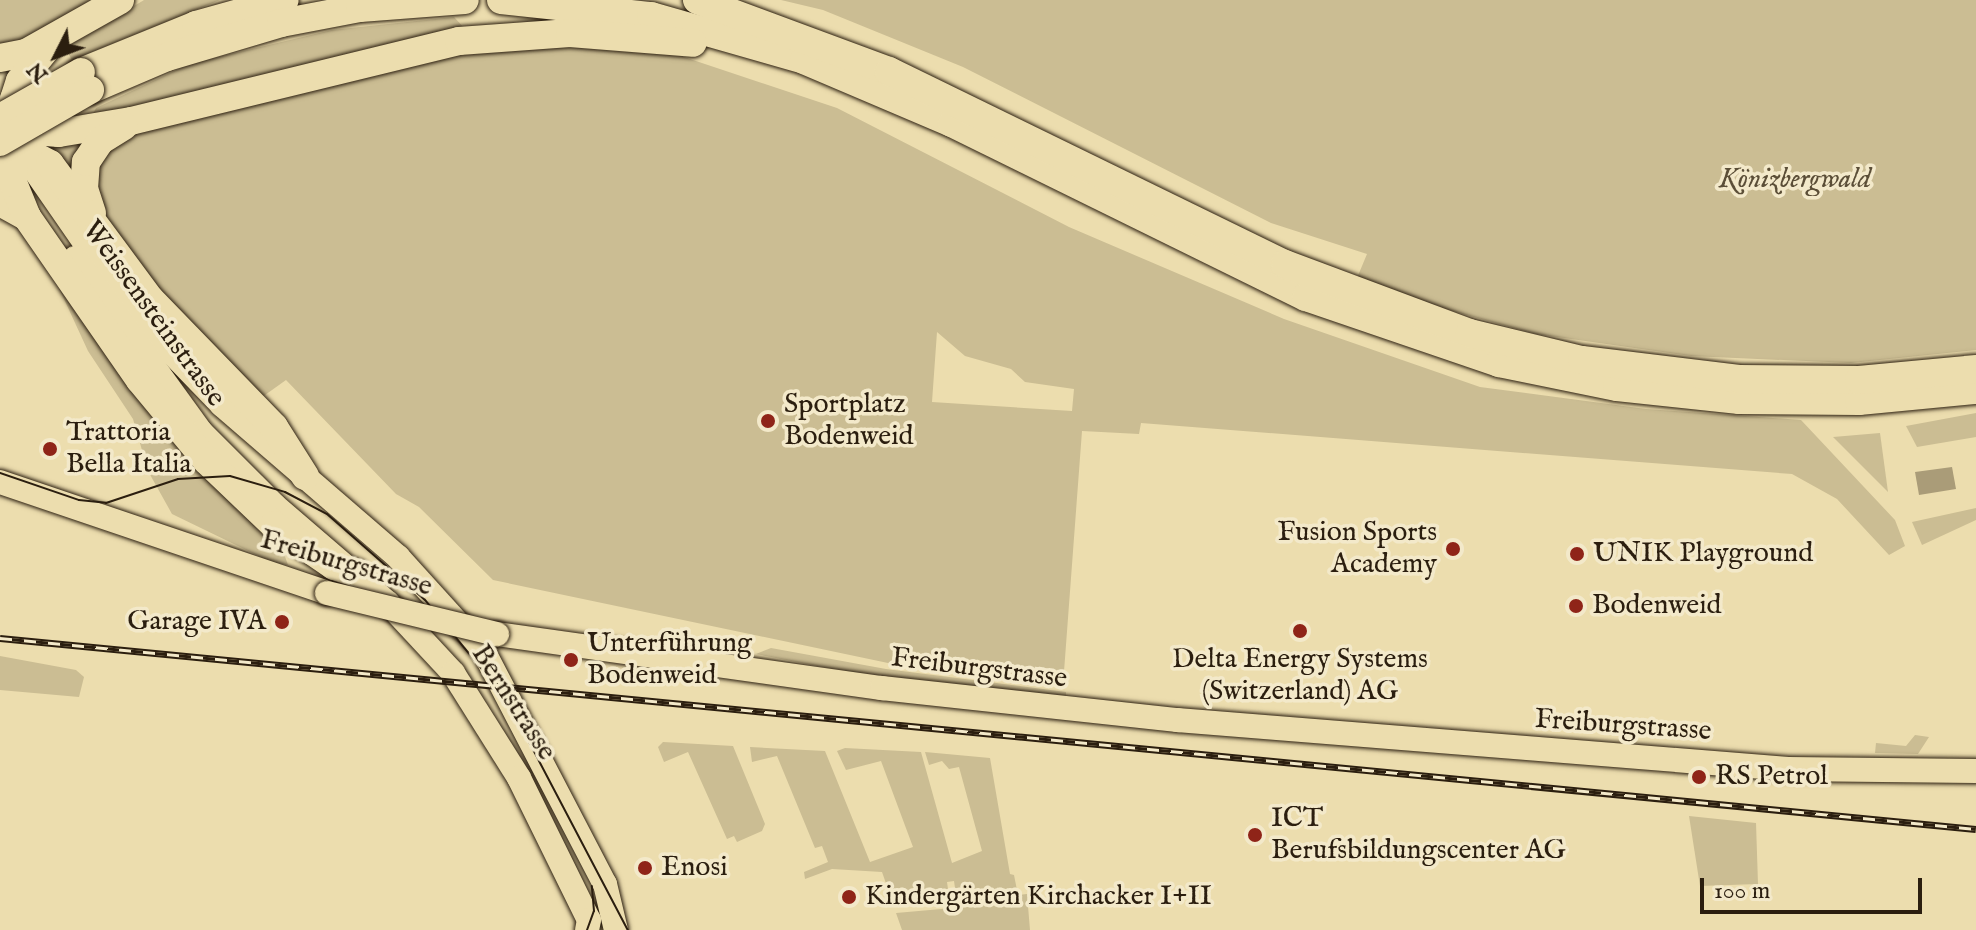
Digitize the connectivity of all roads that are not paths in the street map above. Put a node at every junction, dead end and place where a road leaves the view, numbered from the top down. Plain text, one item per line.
1 (120, 0) edge
2 (285, 0) edge
3 (465, 0) edge
4 (501, 0) edge
5 (676, 0) edge
6 (697, 0) edge
7 (773, 27) junction
8 (56, 37) junction
9 (0, 58) edge
10 (86, 81) junction
11 (880, 90) junction
12 (131, 121) junction
13 (4, 133) edge
14 (0, 202) edge
15 (27, 217) junction
16 (100, 233) junction
17 (1976, 369) edge
18 (1976, 390) edge
19 (305, 476) junction
20 (0, 482) edge
21 (356, 573) junction
22 (1976, 771) edge
23 (587, 930) edge
24 (615, 930) edge

1 - 8 highway
2 - 10 highway
3 - 10 highway
4 - 11 highway
5 - 7 highway
6 - 7 highway
7 - 17 highway
8 - 9 highway
8 - 13 highway
10 - 13 highway, bridge
11 - 12 highway
11 - 18 highway
12 - 13 highway
12 - 16 highway
13 - 15 highway
13 - 16 highway
14 - 15 highway
15 - 21 highway
16 - 19 highway
19 - 21 main road, Weissensteinstrasse
19 - 24 main road, Bernstrasse
20 - 22 main road, Freiburgstrasse, bridge
21 - 23 main road, Bernstrasse
21 - 24 main road, Bernstrasse

